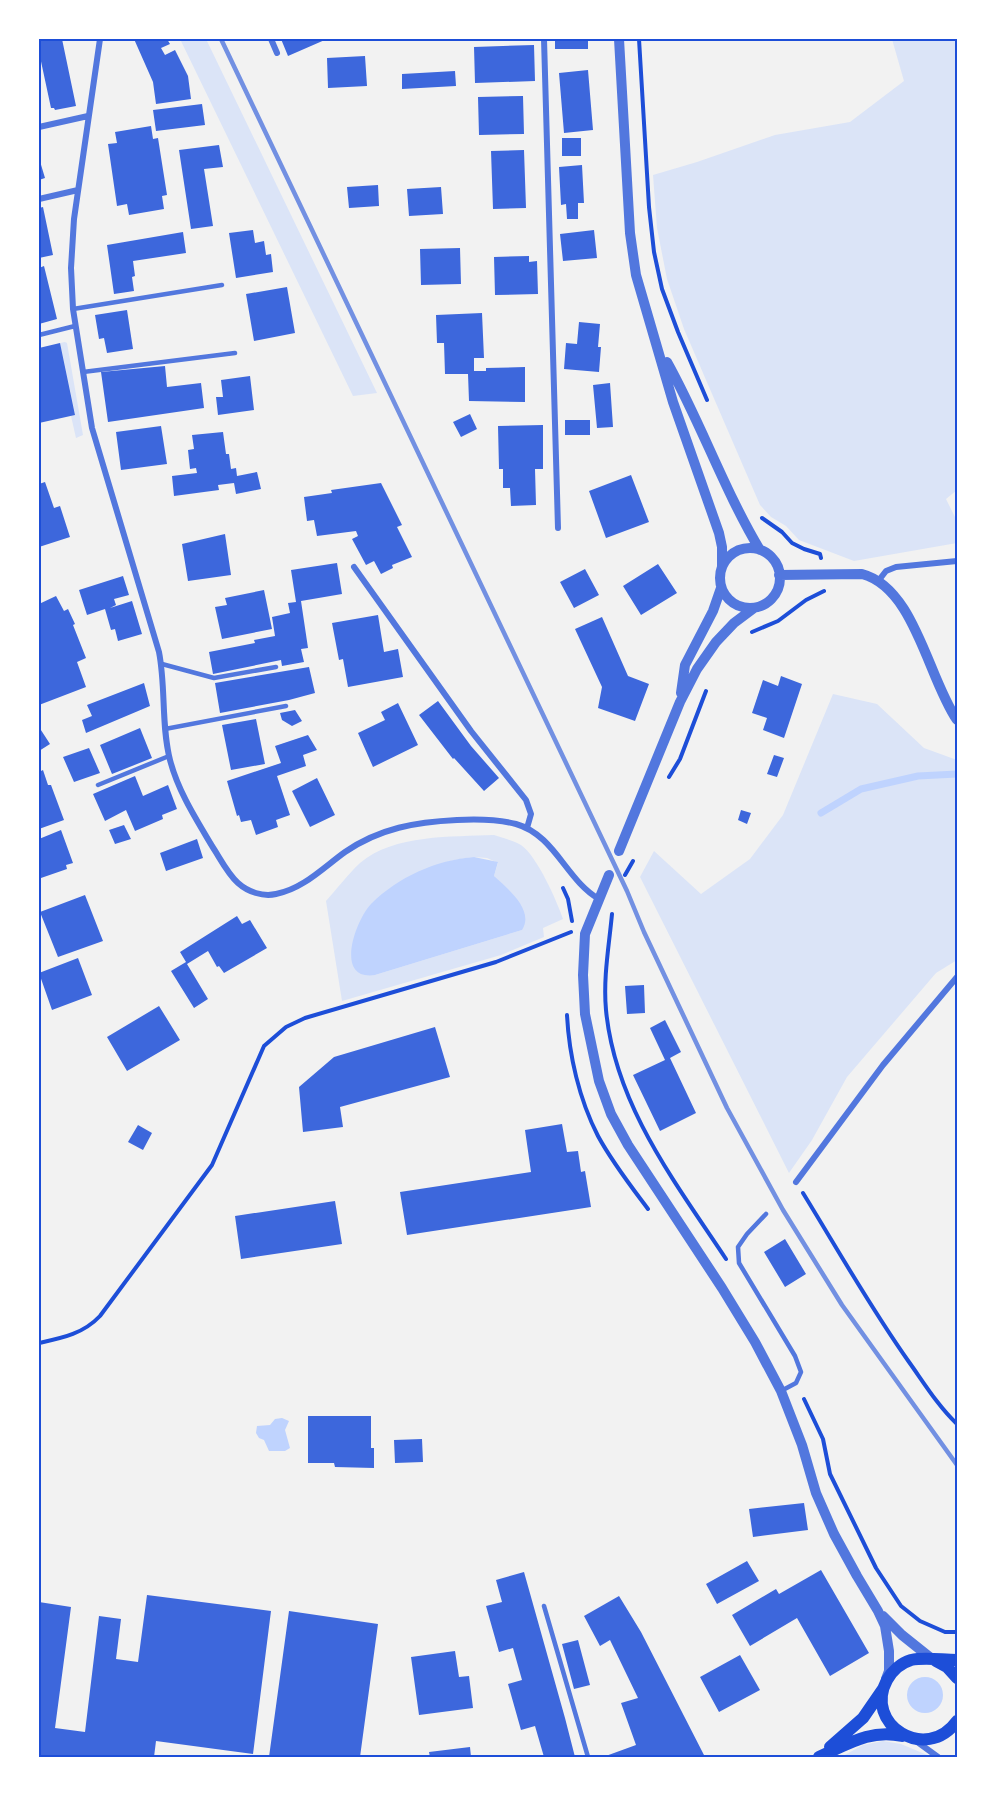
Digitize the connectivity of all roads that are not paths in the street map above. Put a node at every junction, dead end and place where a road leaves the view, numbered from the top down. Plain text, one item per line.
1 (100, 39) edge
2 (271, 39) edge
3 (544, 39) edge
4 (619, 39) edge
5 (277, 52) dead end
6 (88, 116) junction
7 (39, 127) edge
8 (78, 190) junction
9 (39, 199) edge
10 (222, 285) dead end
11 (73, 309) junction
12 (75, 326) junction
13 (39, 335) edge
14 (659, 348) junction
15 (235, 353) dead end
16 (82, 372) junction
17 (558, 528) dead end
18 (760, 550) junction
19 (957, 561) edge
20 (354, 567) dead end
21 (722, 567) junction
22 (779, 575) junction
23 (879, 580) junction
24 (722, 588) junction
25 (754, 608) junction
26 (162, 664) junction
27 (276, 667) dead end
28 (680, 702) junction
29 (286, 706) dead end
30 (957, 720) edge
31 (165, 729) junction
32 (169, 756) junction
33 (98, 785) dead end
34 (527, 828) junction
35 (619, 851) dead end
36 (609, 875) dead end
37 (599, 898) junction
38 (957, 977) edge
39 (796, 1182) road end
40 (766, 1214) dead end
41 (781, 1391) junction
42 (544, 1606) dead end
43 (878, 1611) junction
44 (932, 1659) junction
45 (957, 1660) edge
46 (957, 1678) edge
47 (884, 1685) junction
48 (957, 1721) edge
49 (913, 1739) junction
50 (588, 1757) edge
51 (818, 1757) edge
52 (938, 1757) edge

1 - 6 street
2 - 5 street
3 - 17 street
4 - 14 street
6 - 7 street
6 - 8 street
8 - 9 street
8 - 11 street
10 - 11 lane
11 - 12 street
12 - 13 lane
12 - 16 street
14 - 18 street
14 - 21 street
15 - 16 lane
16 - 26 street
18 - 21 street
18 - 22 street
19 - 23 street
20 - 34 street
21 - 24 street
22 - 23 street
22 - 25 street
23 - 30 street
24 - 25 street
24 - 28 street
25 - 28 street
26 - 27 lane
26 - 31 street
28 - 35 street
29 - 31 lane
31 - 32 street
32 - 33 lane
32 - 34 street
34 - 37 street
36 - 37 street
37 - 41 street
38 - 39 street
40 - 41 lane
41 - 43 street
42 - 50 lane
43 - 44 street
43 - 47 street
44 - 45 main road
44 - 46 main road
44 - 47 main road
47 - 49 main road
47 - 51 main road
48 - 49 main road
49 - 51 main road
49 - 52 street

